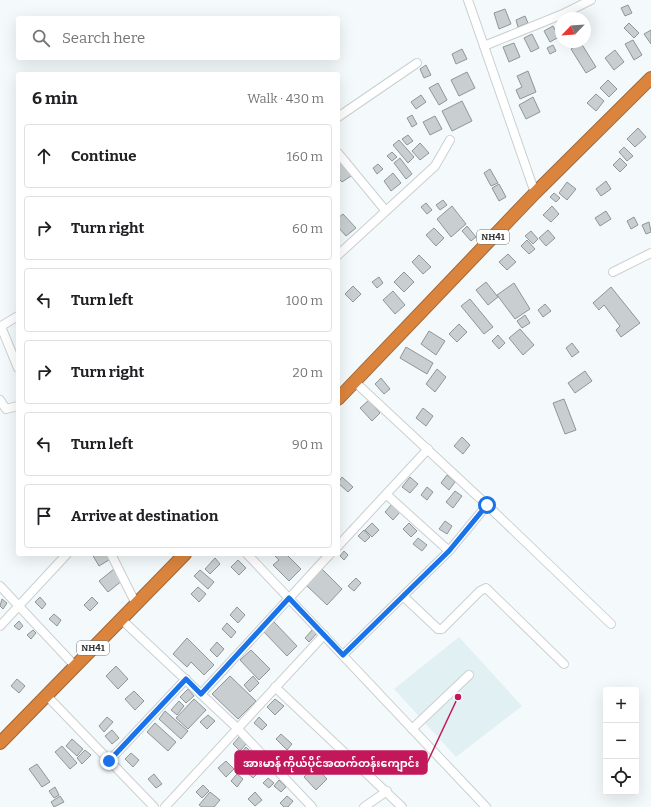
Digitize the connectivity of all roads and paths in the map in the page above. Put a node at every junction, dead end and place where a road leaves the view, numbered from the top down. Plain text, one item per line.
1 (468, 0) edge
2 (591, 0) edge
3 (484, 46) junction
4 (417, 62) dead end
5 (651, 78) edge
6 (340, 116) edge
7 (450, 140) dead end
8 (340, 155) edge
9 (535, 193) junction
10 (385, 210) junction
11 (340, 253) edge
12 (651, 253) edge
13 (613, 272) dead end
14 (16, 317) edge
15 (1, 325) edge
16 (16, 363) edge
17 (354, 382) junction
18 (340, 397) edge
19 (0, 400) edge
20 (16, 406) edge
21 (428, 449) junction
22 (387, 495) junction
23 (487, 505) junction
24 (340, 544) edge
25 (449, 551) junction
26 (66, 556) edge
27 (112, 556) edge
28 (183, 556) edge
29 (249, 556) edge
30 (328, 556) edge
31 (0, 586) edge
32 (404, 597) junction
33 (289, 598) junction
34 (136, 604) junction
35 (19, 606) junction
36 (121, 619) junction
37 (611, 624) dead end
38 (0, 626) edge
39 (324, 635) junction
40 (343, 655) junction
41 (564, 664) dead end
42 (75, 666) junction
43 (469, 675) dead end
44 (186, 679) junction
45 (275, 687) junction
46 (201, 694) junction
47 (47, 696) junction
48 (237, 728) junction
49 (412, 729) junction
50 (0, 743) edge
51 (109, 761) junction
52 (387, 791) junction
53 (154, 807) edge
54 (165, 807) edge
55 (312, 807) edge
56 (364, 807) edge
57 (402, 807) edge
58 (486, 807) edge

1 - 3 street
2 - 3 street
3 - 9 street
4 - 6 street
5 - 9 highway, NH41
7 - 10 street
8 - 10 street
9 - 17 highway, NH41
10 - 11 street
12 - 13 street
14 - 15 street
15 - 16 street
17 - 18 highway, NH41
17 - 21 street
19 - 20 street
21 - 22 street
21 - 23 street
22 - 24 street
22 - 25 street
23 - 25 street
23 - 37 street
25 - 32 street
26 - 35 street
27 - 34 street
28 - 34 highway, NH41
29 - 33 street
30 - 33 street
31 - 35 street
32 - 40 street
32 - 41 street
33 - 39 street
33 - 46 street
34 - 36 highway, NH41
35 - 38 street
35 - 42 street
36 - 42 highway, NH41
36 - 44 street
39 - 40 street
39 - 45 street
40 - 49 street
42 - 47 highway, NH41
43 - 49 street
44 - 46 street
44 - 51 street
45 - 48 street
45 - 52 street
46 - 48 street
47 - 50 highway, NH41
47 - 51 street
48 - 54 street
48 - 55 street
49 - 58 street
51 - 53 street
52 - 56 street
52 - 57 street

